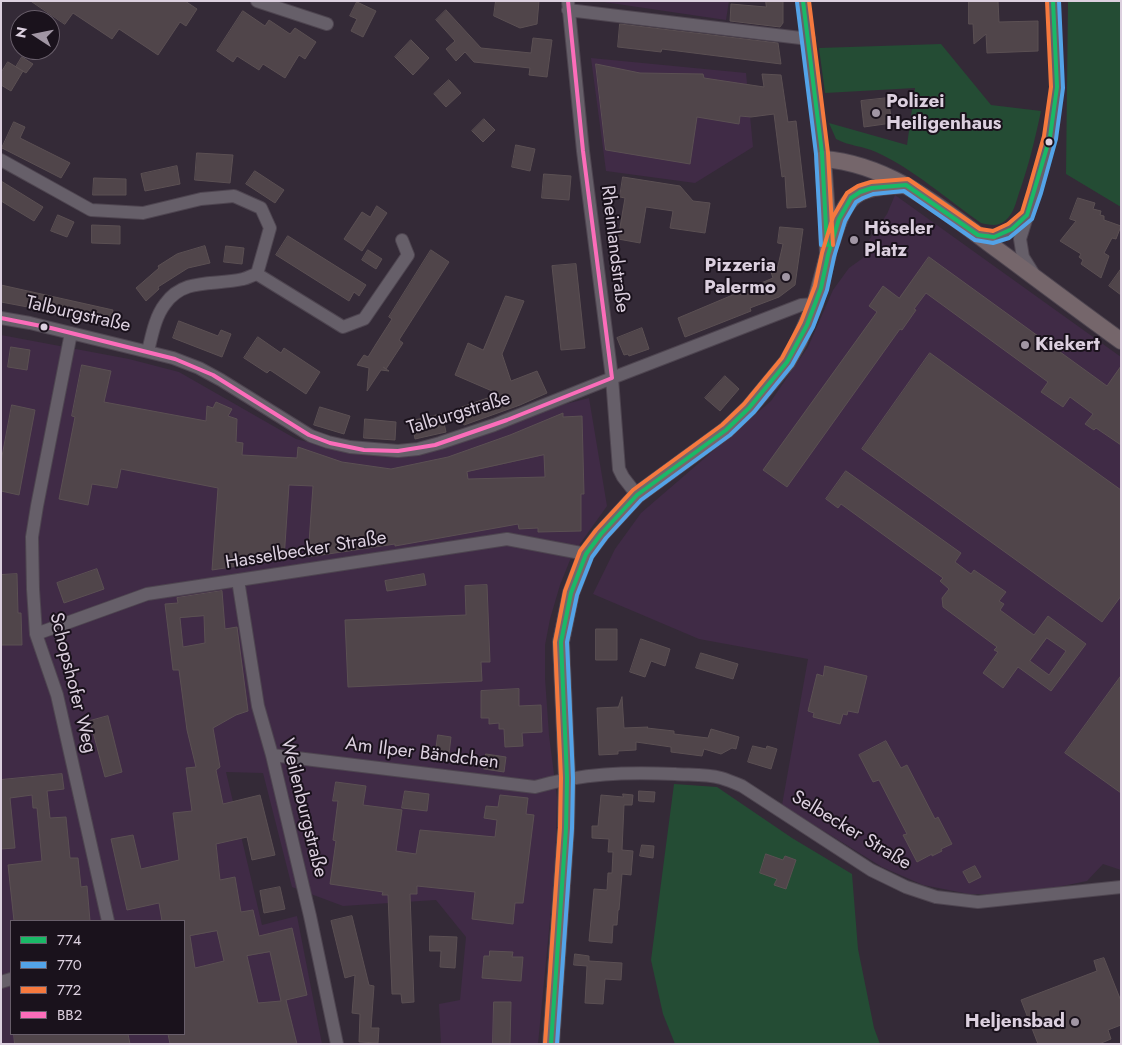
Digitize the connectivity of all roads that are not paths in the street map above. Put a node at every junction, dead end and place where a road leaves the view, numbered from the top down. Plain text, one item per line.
1 (257, 1) edge
2 (803, 1) edge
3 (1053, 1) edge
4 (568, 5) edge
5 (327, 24) dead end
6 (809, 39) junction
7 (823, 159) junction
8 (1, 160) edge
9 (906, 185) junction
10 (1027, 215) junction
11 (978, 235) junction
12 (402, 240) dead end
13 (828, 255) junction
14 (257, 274) junction
15 (1037, 279) junction
16 (815, 304) junction
17 (1, 318) edge
18 (72, 333) junction
19 (1121, 341) edge
20 (148, 351) junction
21 (612, 378) junction
22 (637, 495) junction
23 (586, 554) junction
24 (238, 580) junction
25 (36, 634) junction
26 (272, 755) junction
27 (567, 778) junction
28 (1121, 887) edge
29 (108, 920) edge
30 (337, 1044) edge
31 (551, 1044) edge

1 - 5 street
2 - 6 street
3 - 10 street
4 - 6 street
4 - 21 street, Rheinlandstraße
6 - 7 street
7 - 9 main road
7 - 13 main road
8 - 14 street
9 - 11 main road
9 - 13 main road
10 - 11 street
10 - 15 street
11 - 15 main road
12 - 14 street
13 - 16 main road
14 - 20 street
15 - 19 main road
16 - 21 street, Talburgstraße
16 - 22 main road
17 - 18 street, Talburgstraße
18 - 20 street, Talburgstraße
18 - 25 street, Schopshofer Weg
20 - 21 street, Talburgstraße
21 - 22 street, Rheinlandstraße
22 - 23 main road
23 - 24 street, Hasselbecker Straße
23 - 27 main road
24 - 25 street, Hasselbecker Straße
24 - 26 street, Weilenburgstraße
25 - 29 street, Schopshofer Weg
26 - 27 street, Am Ilper Bändchen
26 - 30 street, Weilenburgstraße
27 - 28 street, Selbecker Straße
27 - 31 main road

